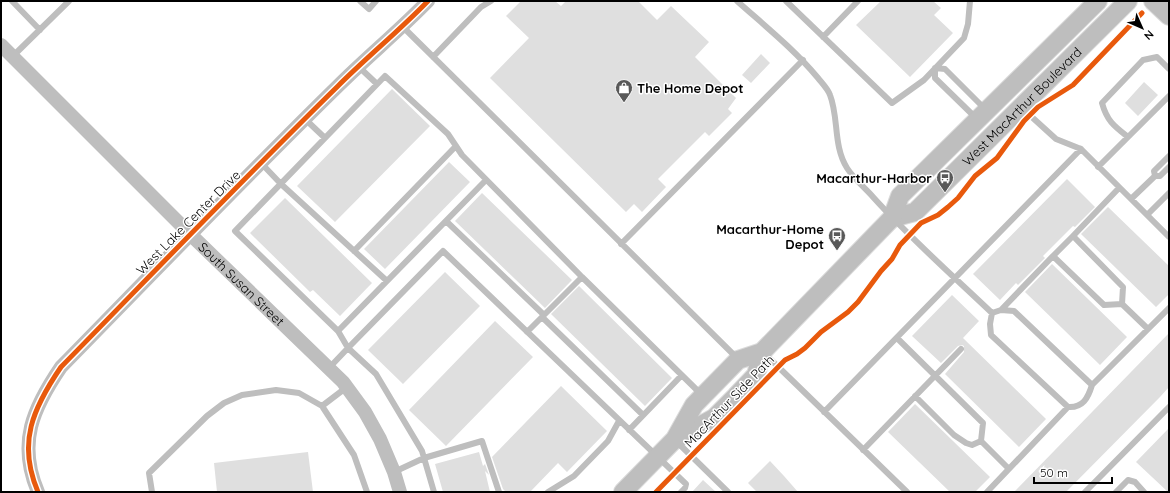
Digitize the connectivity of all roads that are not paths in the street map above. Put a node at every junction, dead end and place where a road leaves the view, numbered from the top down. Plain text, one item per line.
1 (12, 1) edge
2 (68, 1) edge
3 (360, 1) edge
4 (376, 1) edge
5 (428, 1) edge
6 (491, 1) edge
7 (737, 1) edge
8 (786, 1) edge
9 (858, 1) edge
10 (970, 1) edge
11 (1098, 1) edge
12 (1128, 1) edge
13 (1153, 1) edge
14 (1169, 16) edge
15 (403, 27) junction
16 (40, 30) junction
17 (823, 37) junction
18 (1, 45) edge
19 (13, 57) junction
20 (433, 57) junction
21 (803, 60) junction
22 (359, 67) junction
23 (935, 68) junction
24 (1169, 69) edge
25 (377, 84) junction
26 (1169, 96) edge
27 (1022, 108) junction
28 (982, 115) junction
29 (305, 119) junction
30 (1128, 137) junction
31 (325, 138) junction
32 (456, 146) junction
33 (1081, 150) junction
34 (1169, 156) edge
35 (261, 164) junction
36 (1098, 167) junction
37 (1169, 167) edge
38 (1155, 176) junction
39 (486, 180) junction
40 (281, 184) junction
41 (1119, 188) junction
42 (1169, 193) edge
43 (1130, 199) junction
44 (1147, 215) junction
45 (892, 218) junction
46 (446, 221) junction
47 (190, 234) junction
48 (1073, 236) junction
49 (1169, 237) edge
50 (621, 244) junction
51 (354, 251) junction
52 (1053, 256) junction
53 (582, 277) junction
54 (955, 278) junction
55 (387, 281) junction
56 (1122, 304) junction
57 (1169, 308) edge
58 (1002, 310) junction
59 (992, 313) junction
60 (543, 316) junction
61 (1148, 329) junction
62 (338, 331) junction
63 (527, 332) junction
64 (897, 338) junction
65 (348, 348) junction
66 (961, 349) dead end
67 (762, 352) junction
68 (738, 360) junction
69 (329, 368) junction
70 (681, 376) junction
71 (936, 376) junction
72 (1092, 385) junction
73 (347, 387) junction
74 (702, 396) junction
75 (915, 396) junction
76 (322, 406) junction
77 (1068, 407) junction
78 (1169, 407) edge
79 (824, 412) junction
80 (644, 415) junction
81 (619, 421) junction
82 (629, 430) junction
83 (675, 439) junction
84 (981, 441) junction
85 (863, 450) junction
86 (658, 457) junction
87 (424, 458) junction
88 (1009, 469) junction
89 (394, 472) junction
90 (38, 492) edge
91 (152, 492) edge
92 (367, 492) edge
93 (400, 492) edge
94 (434, 492) edge
95 (499, 492) edge
96 (548, 492) edge
97 (622, 492) edge
98 (681, 492) edge
99 (728, 492) edge
100 (907, 492) edge
101 (987, 492) edge
102 (1085, 492) edge
103 (1116, 492) edge
104 (1144, 492) edge

1 - 16 lane
2 - 16 lane
3 - 4 lane
5 - 15 street, West Lake Center Drive
6 - 20 lane
7 - 21 lane
8 - 17 lane
9 - 17 lane
10 - 23 lane
11 - 28 main road, West MacArthur Boulevard
12 - 27 main road, West MacArthur Boulevard
13 - 14 main road
15 - 20 lane
15 - 22 street, West Lake Center Drive
16 - 19 lane
17 - 23 lane
18 - 19 street, South Susan Street
19 - 47 street, South Susan Street
20 - 50 lane
21 - 45 lane
21 - 50 lane
22 - 25 lane
22 - 29 street, West Lake Center Drive
23 - 28 lane
23 - 28 lane
24 - 30 lane
25 - 31 lane
25 - 32 lane
26 - 30 lane
27 - 33 lane
27 - 45 main road, West MacArthur Boulevard
28 - 45 main road, West MacArthur Boulevard
29 - 31 lane
29 - 35 street, West Lake Center Drive
30 - 36 lane
31 - 40 lane
32 - 39 lane
32 - 51 lane
33 - 36 lane
33 - 54 lane
34 - 38 lane
35 - 40 lane
35 - 47 street, West Lake Center Drive
36 - 41 lane
37 - 38 lane
38 - 43 lane
39 - 46 lane
39 - 53 lane
40 - 51 lane
40 - 62 lane
41 - 43 lane
41 - 48 lane
42 - 44 lane
43 - 44 lane
44 - 49 lane
45 - 54 lane
45 - 67 main road, West MacArthur Boulevard
46 - 55 lane
46 - 60 lane
47 - 69 street, South Susan Street
47 - 90 street, West Lake Center Drive
48 - 52 lane
48 - 56 lane
50 - 68 lane
51 - 55 lane
52 - 56 lane
52 - 58 lane
53 - 60 lane
53 - 70 lane
54 - 59 lane
54 - 64 lane
55 - 62 lane
56 - 61 lane
57 - 61 lane
58 - 59 lane
58 - 72 lane
59 - 77 lane
60 - 63 lane
60 - 80 lane
61 - 72 lane
62 - 65 lane
63 - 65 lane
63 - 81 lane
64 - 71 lane
64 - 79 lane
65 - 69 lane
65 - 87 lane
66 - 71 lane
67 - 68 main road, West MacArthur Boulevard
67 - 79 lane
67 - 83 main road, West MacArthur Boulevard
68 - 74 main road, West MacArthur Boulevard
69 - 73 street, South Susan Street
70 - 74 lane
70 - 80 lane
71 - 75 lane
71 - 84 lane
72 - 77 lane
73 - 76 lane
73 - 89 street, South Susan Street
74 - 83 main road, West MacArthur Boulevard
75 - 84 lane
75 - 85 lane
76 - 91 lane
76 - 92 lane
77 - 88 lane
78 - 102 lane
79 - 85 lane
80 - 82 lane
81 - 82 lane
81 - 96 lane
82 - 86 lane
83 - 86 main road, West MacArthur Boulevard
83 - 99 lane
84 - 88 lane
85 - 100 lane
86 - 97 main road, West MacArthur Boulevard
86 - 98 lane
87 - 89 lane
87 - 94 lane
87 - 95 lane
88 - 101 lane
89 - 93 street, South Susan Street
103 - 104 lane

